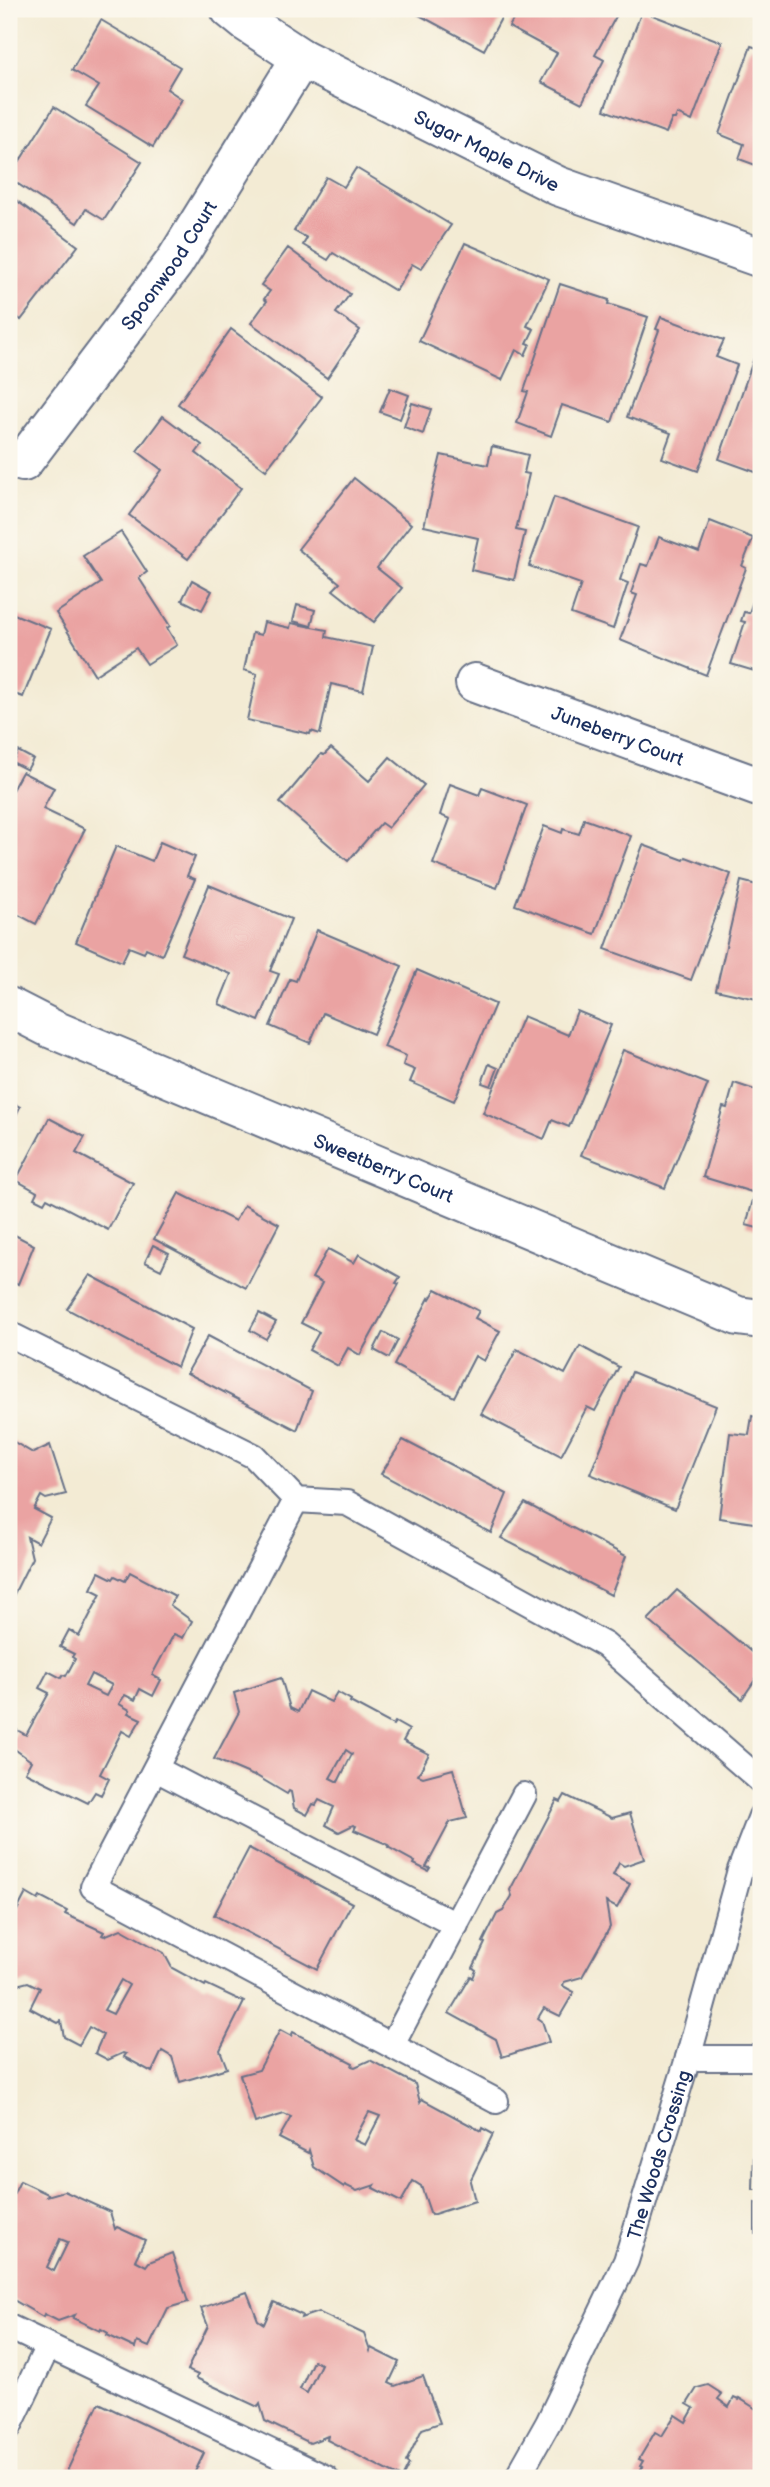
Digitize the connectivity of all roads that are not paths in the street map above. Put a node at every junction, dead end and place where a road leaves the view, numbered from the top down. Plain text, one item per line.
1 (230, 9) edge
2 (302, 58) junction
3 (761, 258) edge
4 (23, 462) dead end
5 (475, 683) dead end
6 (761, 788) edge
7 (9, 1007) edge
8 (761, 1319) edge
9 (9, 1334) edge
10 (296, 1500) junction
11 (156, 1769) junction
12 (761, 1781) edge
13 (524, 1795) dead end
14 (761, 1816) edge
15 (456, 1925) junction
16 (392, 2045) junction
17 (688, 2058) junction
18 (761, 2058) edge
19 (496, 2101) dead end
20 (9, 2327) edge
21 (48, 2346) junction
22 (9, 2427) edge
23 (294, 2471) edge
24 (326, 2478) edge
25 (517, 2478) edge

1 - 2 street, Sugar Maple Drive
2 - 3 street, Sugar Maple Drive
2 - 4 street, Spoonwood Court
5 - 6 street, Juneberry Court
7 - 8 street, Sweetberry Court
9 - 10 lane
10 - 11 lane
10 - 12 lane
11 - 15 lane
11 - 16 lane
13 - 15 lane
14 - 17 lane, The Woods Crossing
15 - 16 lane
16 - 19 lane
17 - 18 lane
17 - 25 lane, The Woods Crossing
20 - 21 lane
21 - 22 lane
21 - 23 lane
23 - 24 lane

